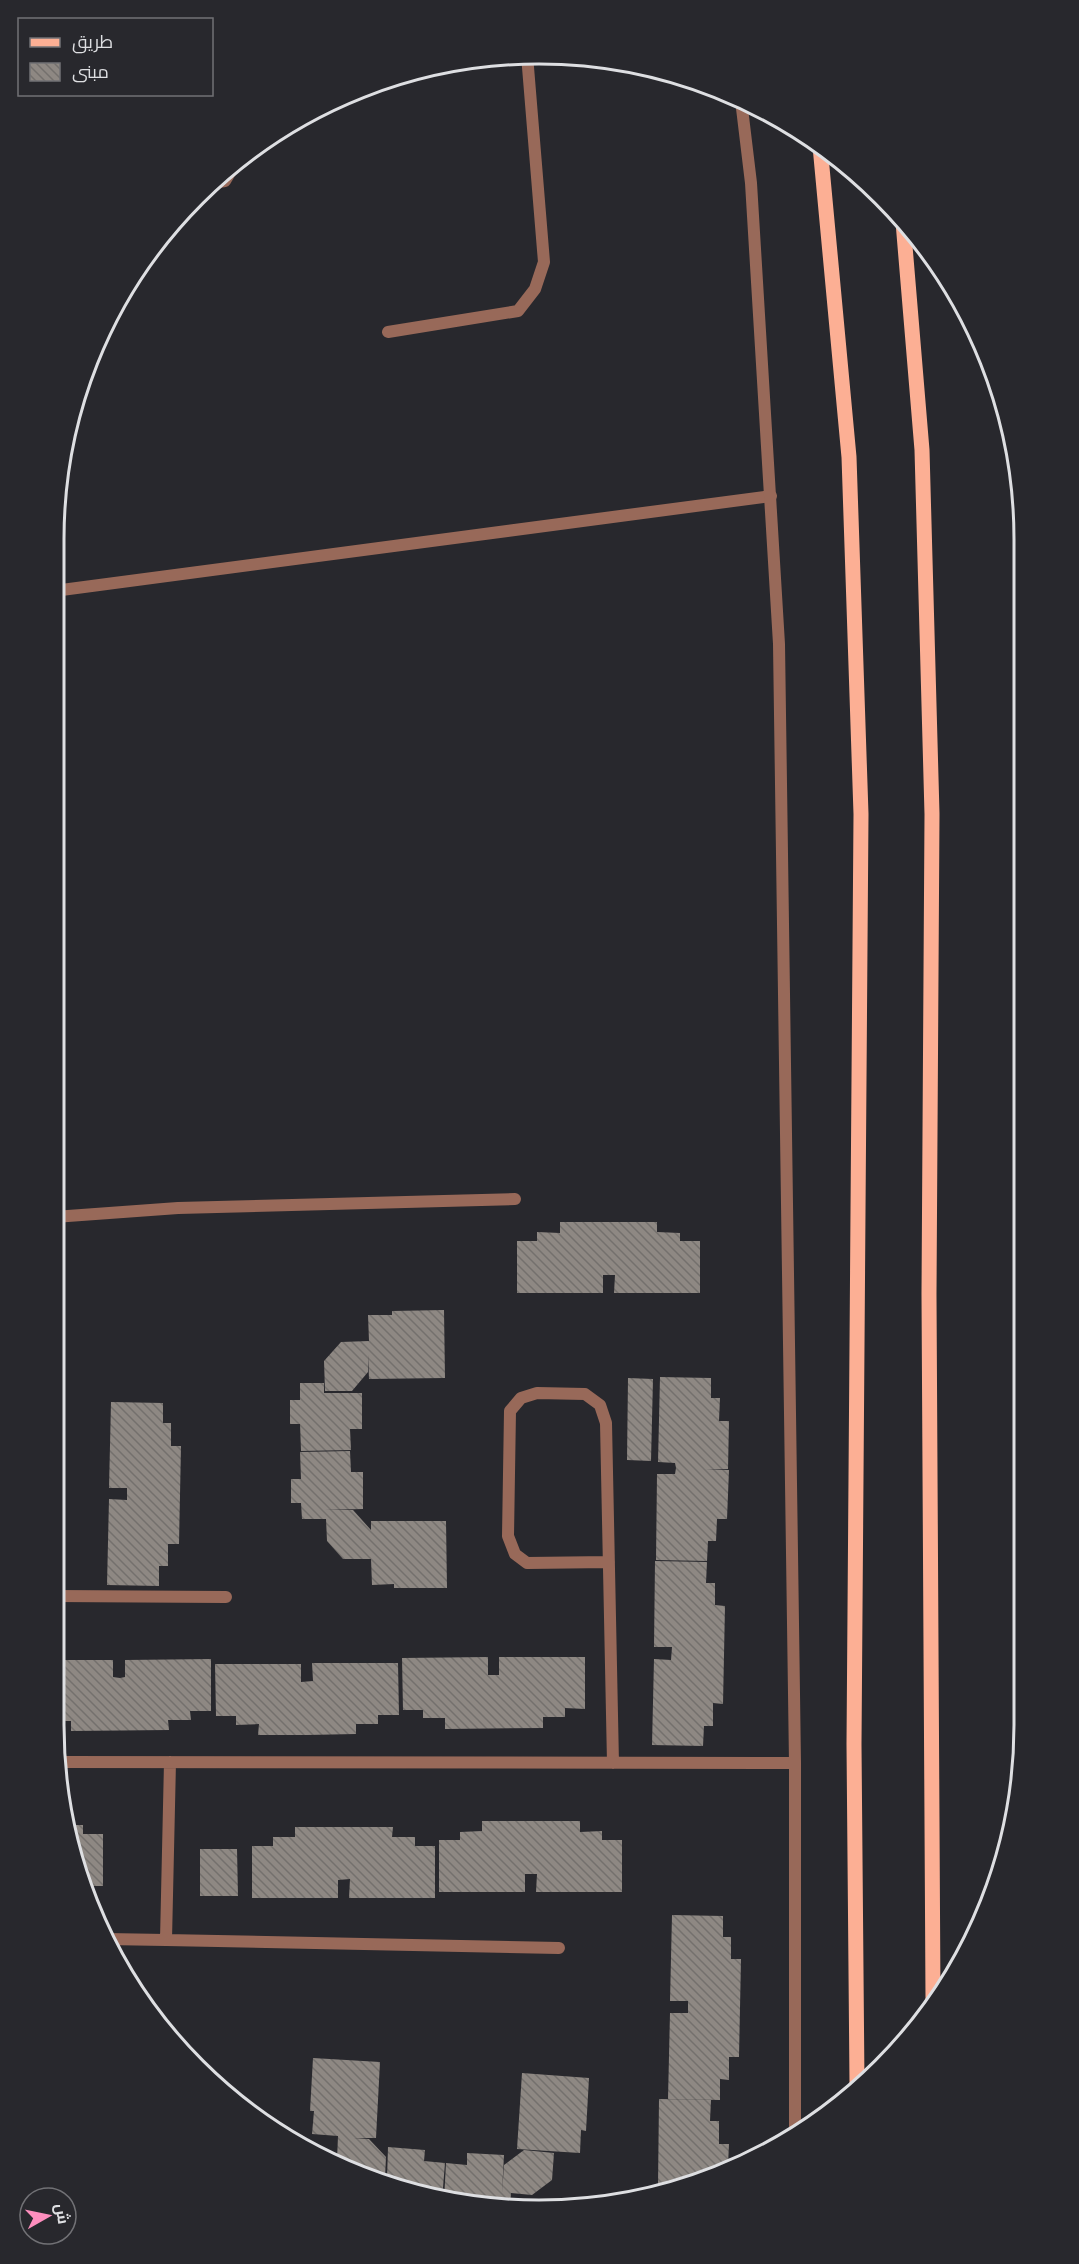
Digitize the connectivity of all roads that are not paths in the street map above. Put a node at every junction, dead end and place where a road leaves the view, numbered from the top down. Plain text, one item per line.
1 (528, 65) edge
2 (742, 110) edge
3 (821, 158) edge
4 (904, 235) edge
5 (388, 332) dead end
6 (771, 496) junction
7 (64, 590) edge
8 (515, 1199) dead end
9 (64, 1216) edge
10 (609, 1562) junction
11 (64, 1596) edge
12 (226, 1597) dead end
13 (67, 1762) edge
14 (170, 1762) junction
15 (613, 1762) junction
16 (795, 1763) junction
17 (115, 1939) edge
18 (166, 1940) junction
19 (559, 1948) dead end
20 (933, 1990) edge
21 (857, 2078) edge
22 (795, 2124) edge

1 - 5 street
2 - 6 street
3 - 21 main road
4 - 20 main road
6 - 7 street
6 - 16 street
8 - 9 street
10 - 10 street
10 - 15 street
11 - 12 street
13 - 14 street
14 - 15 street
14 - 18 street
15 - 16 street
16 - 22 street
17 - 18 street
18 - 19 street

